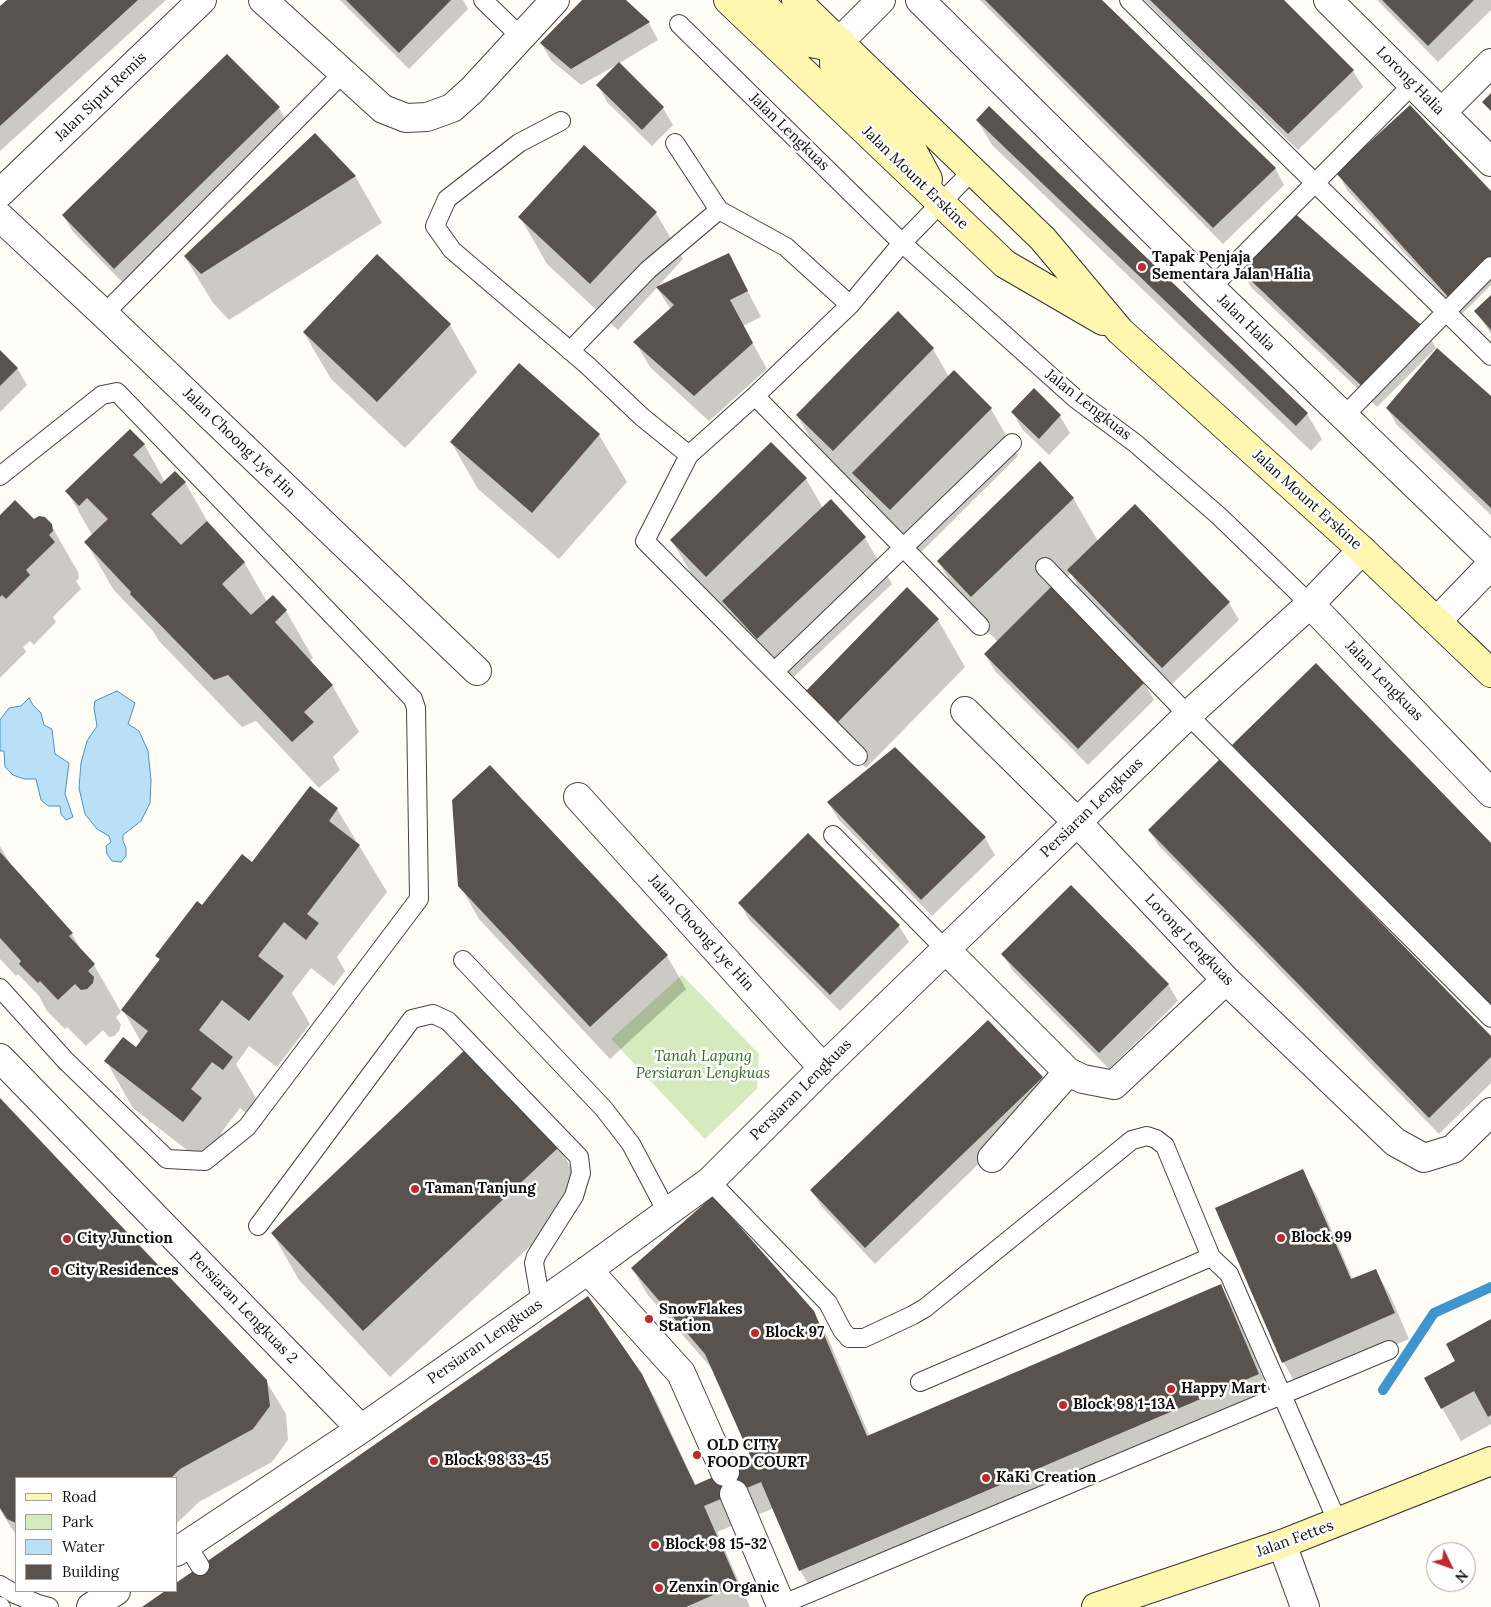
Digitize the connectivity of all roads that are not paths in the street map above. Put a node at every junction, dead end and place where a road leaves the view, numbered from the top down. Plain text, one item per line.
1 (202, 0) edge
2 (263, 0) edge
3 (483, 0) edge
4 (555, 0) edge
5 (728, 0) edge
6 (758, 0) edge
7 (796, 0) edge
8 (881, 0) edge
9 (920, 0) edge
10 (1129, 0) edge
11 (1328, 0) edge
12 (679, 24) dead end
13 (520, 36) junction
14 (840, 41) junction
15 (1491, 63) edge
16 (344, 72) junction
17 (1413, 84) junction
18 (1442, 112) junction
19 (560, 122) dead end
20 (675, 143) dead end
21 (1491, 162) edge
22 (972, 171) junction
23 (1315, 183) junction
24 (0, 193) edge
25 (941, 202) junction
26 (720, 210) junction
27 (0, 217) edge
28 (902, 243) junction
29 (1491, 266) edge
30 (1211, 288) junction
31 (850, 305) junction
32 (1446, 312) junction
33 (104, 314) junction
34 (1120, 332) junction
35 (570, 351) junction
36 (1491, 356) edge
37 (755, 396) junction
38 (1344, 416) junction
39 (1012, 443) dead end
40 (689, 455) junction
41 (0, 476) edge
42 (904, 547) junction
43 (1362, 550) junction
44 (1491, 558) edge
45 (1491, 565) edge
46 (1045, 566) dead end
47 (1310, 604) junction
48 (1437, 621) junction
49 (980, 626) dead end
50 (477, 671) dead end
51 (775, 671) junction
52 (1491, 673) edge
53 (965, 711) dead end
54 (1188, 715) junction
55 (858, 756) dead end
56 (1491, 793) edge
57 (578, 797) dead end
58 (1078, 823) junction
59 (833, 835) dead end
60 (945, 949) junction
61 (463, 960) dead end
62 (1226, 980) junction
63 (0, 988) edge
64 (1491, 1018) edge
65 (0, 1058) edge
66 (823, 1068) junction
67 (1068, 1072) junction
68 (1491, 1112) edge
69 (992, 1158) dead end
70 (710, 1181) junction
71 (667, 1212) junction
72 (258, 1226) dead end
73 (1211, 1258) junction
74 (588, 1270) junction
75 (541, 1303) junction
76 (1389, 1350) dead end
77 (920, 1382) dead end
78 (1283, 1395) junction
79 (361, 1429) junction
80 (1491, 1461) edge
81 (1338, 1523) junction
82 (1282, 1544) junction
83 (188, 1555) edge
84 (0, 1584) edge
85 (114, 1592) edge
86 (780, 1606) edge
87 (50, 1607) edge
88 (91, 1607) edge
89 (1096, 1607) edge
90 (1305, 1607) edge

1 - 24 street, Jalan Siput Remis
2 - 16 street
3 - 13 lane
4 - 13 street
5 - 25 main road, Jalan Mount Erskine
6 - 14 main road
7 - 14 main road, Jalan Mount Erskine
8 - 14 street
9 - 30 street, Jalan Halia
10 - 23 lane
11 - 17 street, Lorong Halia
12 - 28 lane, Jalan Lengkuas
13 - 16 street
14 - 22 main road, Jalan Mount Erskine
14 - 25 main road
15 - 18 street
16 - 33 lane
17 - 18 street, Lorong Halia
17 - 23 lane
18 - 21 street, Lorong Halia
19 - 35 lane
20 - 26 lane
22 - 25 lane
22 - 34 main road, Jalan Mount Erskine
23 - 30 lane
23 - 32 lane
25 - 28 lane
25 - 34 main road, Jalan Mount Erskine
26 - 31 lane
26 - 35 lane
27 - 33 street, Jalan Choong Lye Hin
28 - 31 lane
28 - 47 lane, Jalan Lengkuas
29 - 32 lane
30 - 38 street, Jalan Halia
31 - 37 lane
32 - 36 lane
32 - 38 lane
33 - 50 street, Jalan Choong Lye Hin
34 - 43 main road, Jalan Mount Erskine
35 - 40 lane
37 - 40 lane
37 - 42 lane
38 - 44 street, Jalan Halia
39 - 42 lane
40 - 51 lane
41 - 63 lane
42 - 49 lane
42 - 51 lane
43 - 47 street, Persiaran Lengkuas
43 - 48 main road, Jalan Mount Erskine
45 - 48 street
46 - 54 lane
47 - 54 street, Persiaran Lengkuas
47 - 56 street, Jalan Lengkuas
48 - 52 main road, Jalan Mount Erskine
51 - 55 lane
53 - 58 street, Lorong Lengkuas
54 - 58 street, Persiaran Lengkuas
54 - 64 lane
57 - 66 street, Jalan Choong Lye Hin
58 - 60 street, Persiaran Lengkuas
58 - 62 street, Lorong Lengkuas
59 - 60 lane
60 - 66 street, Persiaran Lengkuas
60 - 67 street
61 - 71 lane
62 - 67 street
62 - 68 street, Lorong Lengkuas
65 - 79 street, Persiaran Lengkuas 2
66 - 70 street, Persiaran Lengkuas
67 - 69 street
70 - 71 street, Persiaran Lengkuas
70 - 73 lane
71 - 74 street, Persiaran Lengkuas
72 - 75 lane
73 - 77 lane
73 - 78 lane
74 - 75 street, Persiaran Lengkuas
74 - 86 street
75 - 79 street, Persiaran Lengkuas
76 - 78 lane
78 - 81 lane
78 - 86 lane
79 - 83 street, Persiaran Lengkuas
80 - 81 main road, Jalan Fettes
81 - 82 main road, Jalan Fettes
82 - 89 main road, Jalan Fettes
82 - 90 street
84 - 87 lane
85 - 88 street

